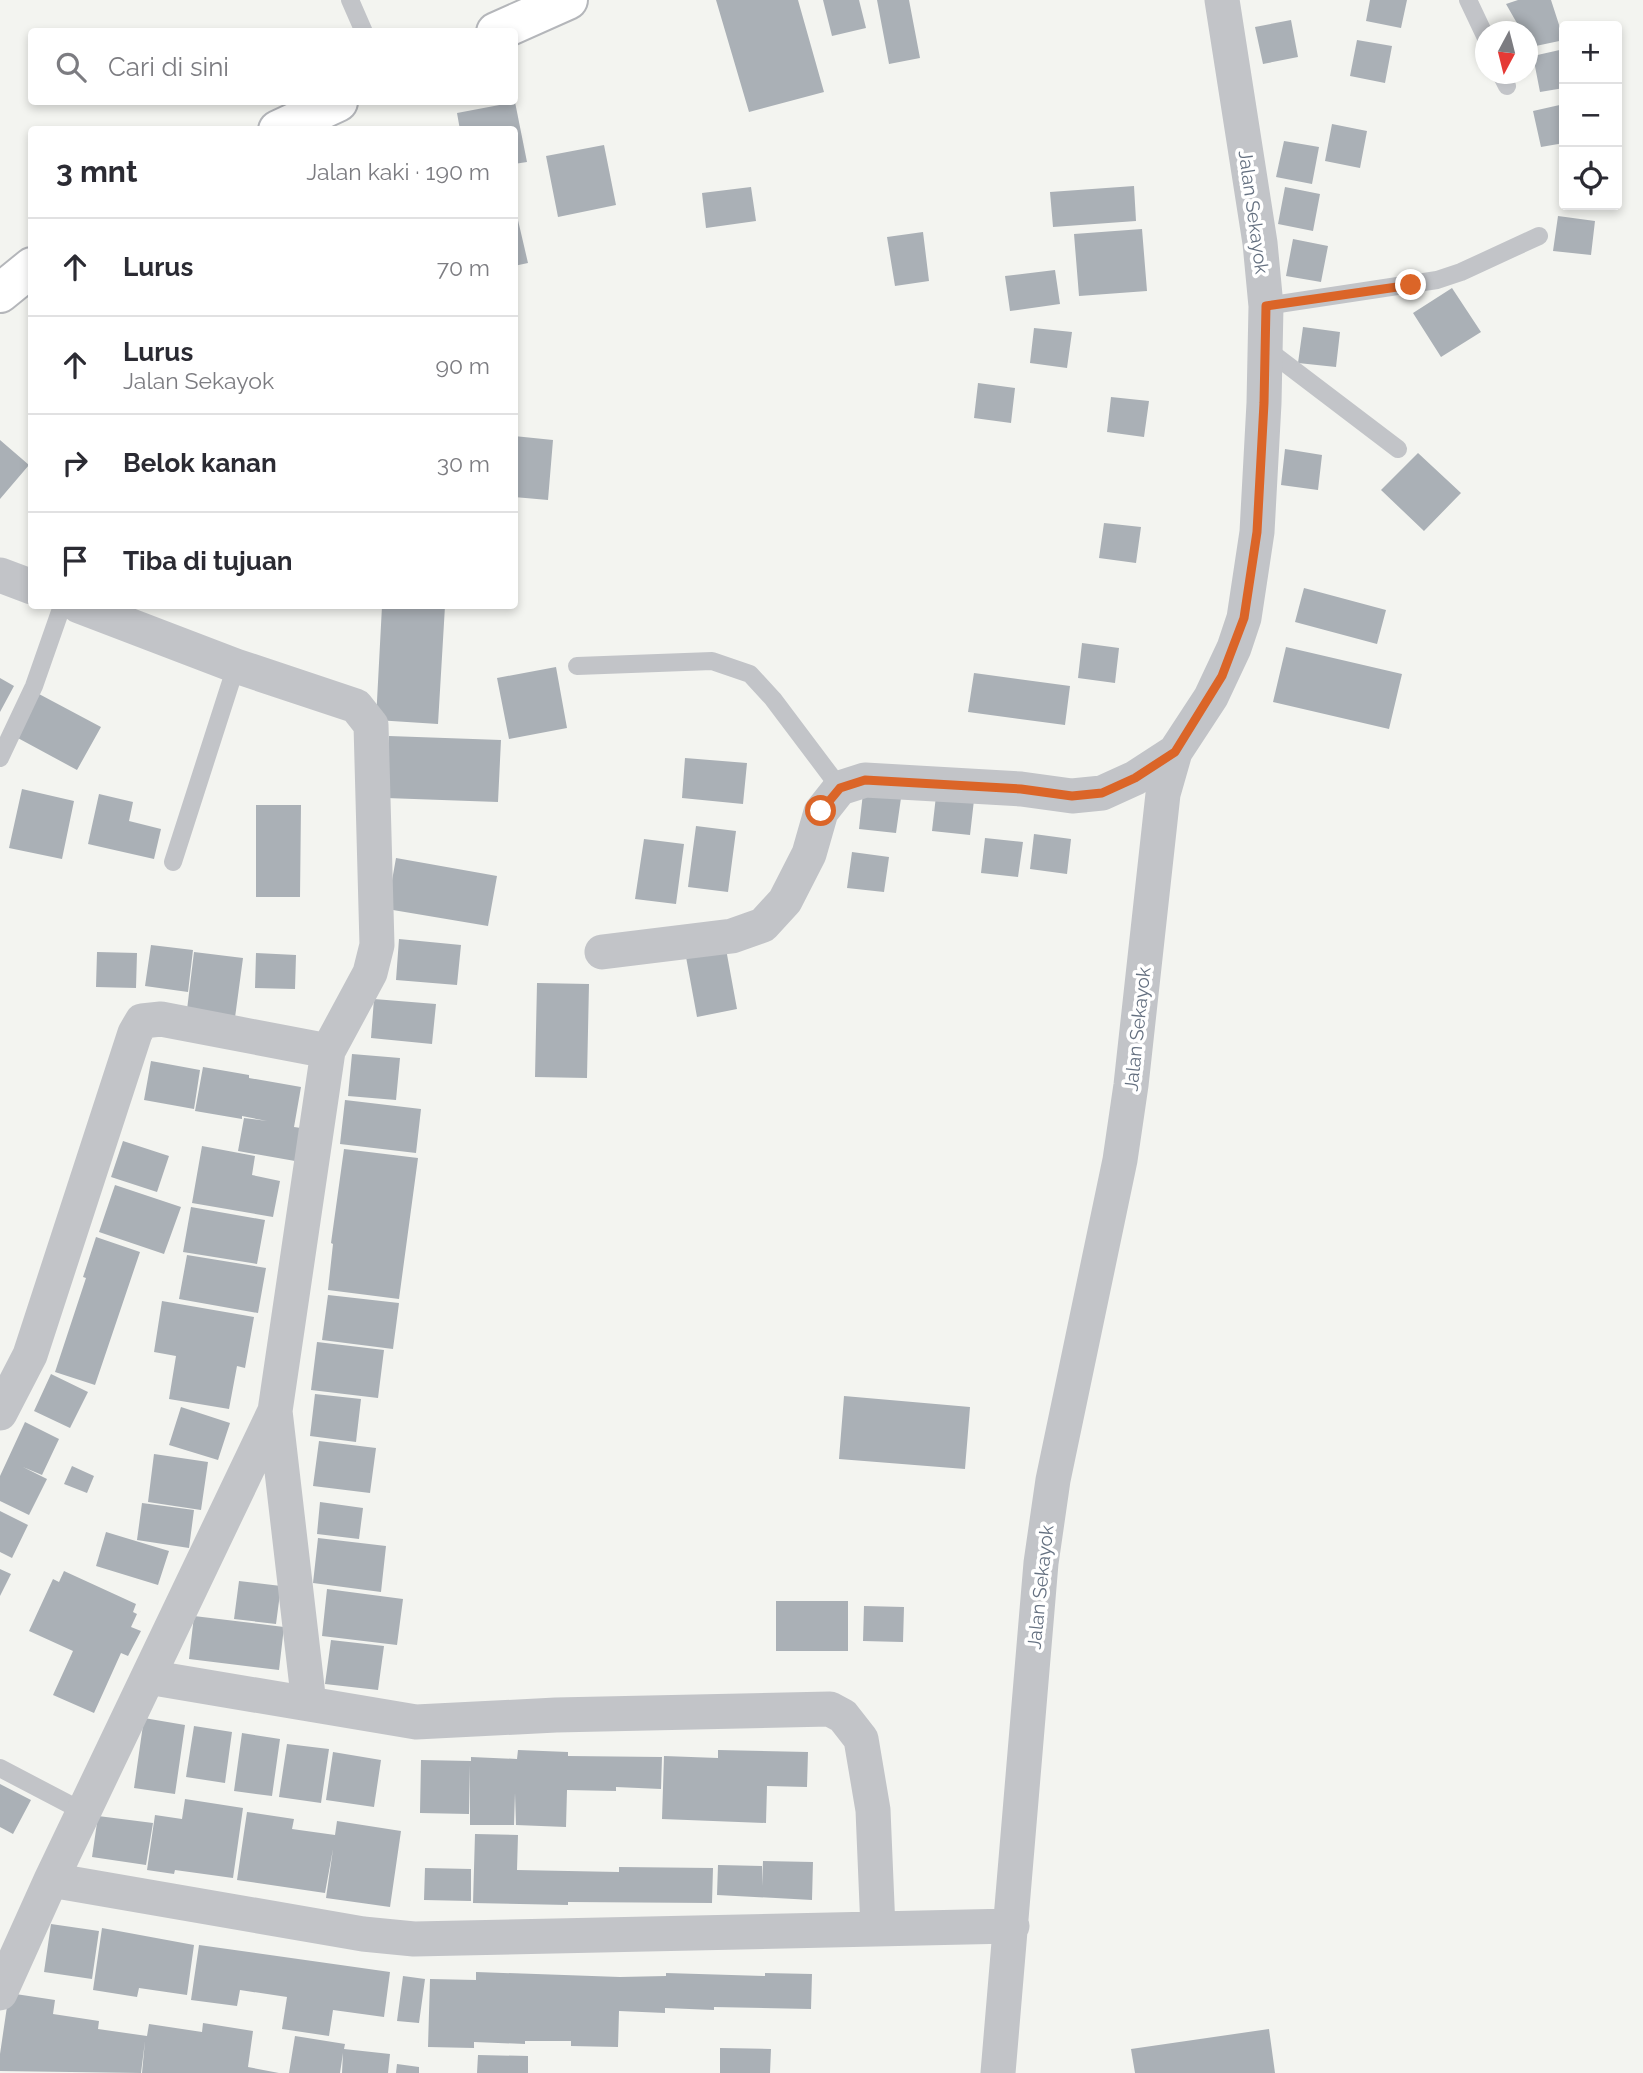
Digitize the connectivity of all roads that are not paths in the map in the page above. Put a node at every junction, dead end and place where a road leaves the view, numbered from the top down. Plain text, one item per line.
1 (350, 0) edge
2 (568, 0) edge
3 (1222, 0) edge
4 (1468, 0) edge
5 (1478, 21) edge
6 (362, 28) edge
7 (505, 28) edge
8 (332, 105) edge
9 (287, 126) edge
10 (1539, 236) dead end
11 (28, 270) edge
12 (0, 293) edge
13 (1266, 306) junction
14 (1265, 348) junction
15 (1398, 449) dead end
16 (0, 575) edge
17 (28, 586) edge
18 (61, 609) edge
19 (87, 609) edge
20 (236, 666) junction
21 (577, 666) dead end
22 (1175, 752) junction
23 (0, 758) edge
24 (840, 788) junction
25 (173, 862) dead end
26 (602, 953) dead end
27 (328, 1051) junction
28 (275, 1411) junction
29 (0, 1413) edge
30 (148, 1677) junction
31 (309, 1704) junction
32 (0, 1768) edge
33 (84, 1812) junction
34 (51, 1880) junction
35 (1012, 1926) junction
36 (878, 1929) junction
37 (0, 1993) edge
38 (998, 2073) edge

1 - 6 lane
2 - 7 highway
3 - 13 street, Jalan Sekayok
4 - 5 lane
8 - 9 highway
10 - 13 lane
11 - 12 highway
13 - 14 street, Jalan Sekayok
14 - 15 lane
14 - 22 street, Jalan Sekayok
16 - 17 street
18 - 23 lane
19 - 20 street
20 - 25 lane
20 - 27 street
21 - 24 lane
22 - 24 street
22 - 35 street, Jalan Sekayok
24 - 26 street
27 - 28 street
27 - 29 street
28 - 30 street
28 - 31 street
30 - 31 street
30 - 33 street
31 - 36 street
32 - 33 lane
33 - 34 street
34 - 36 street
34 - 37 street
35 - 36 street
35 - 38 street, Jalan Sekayok

